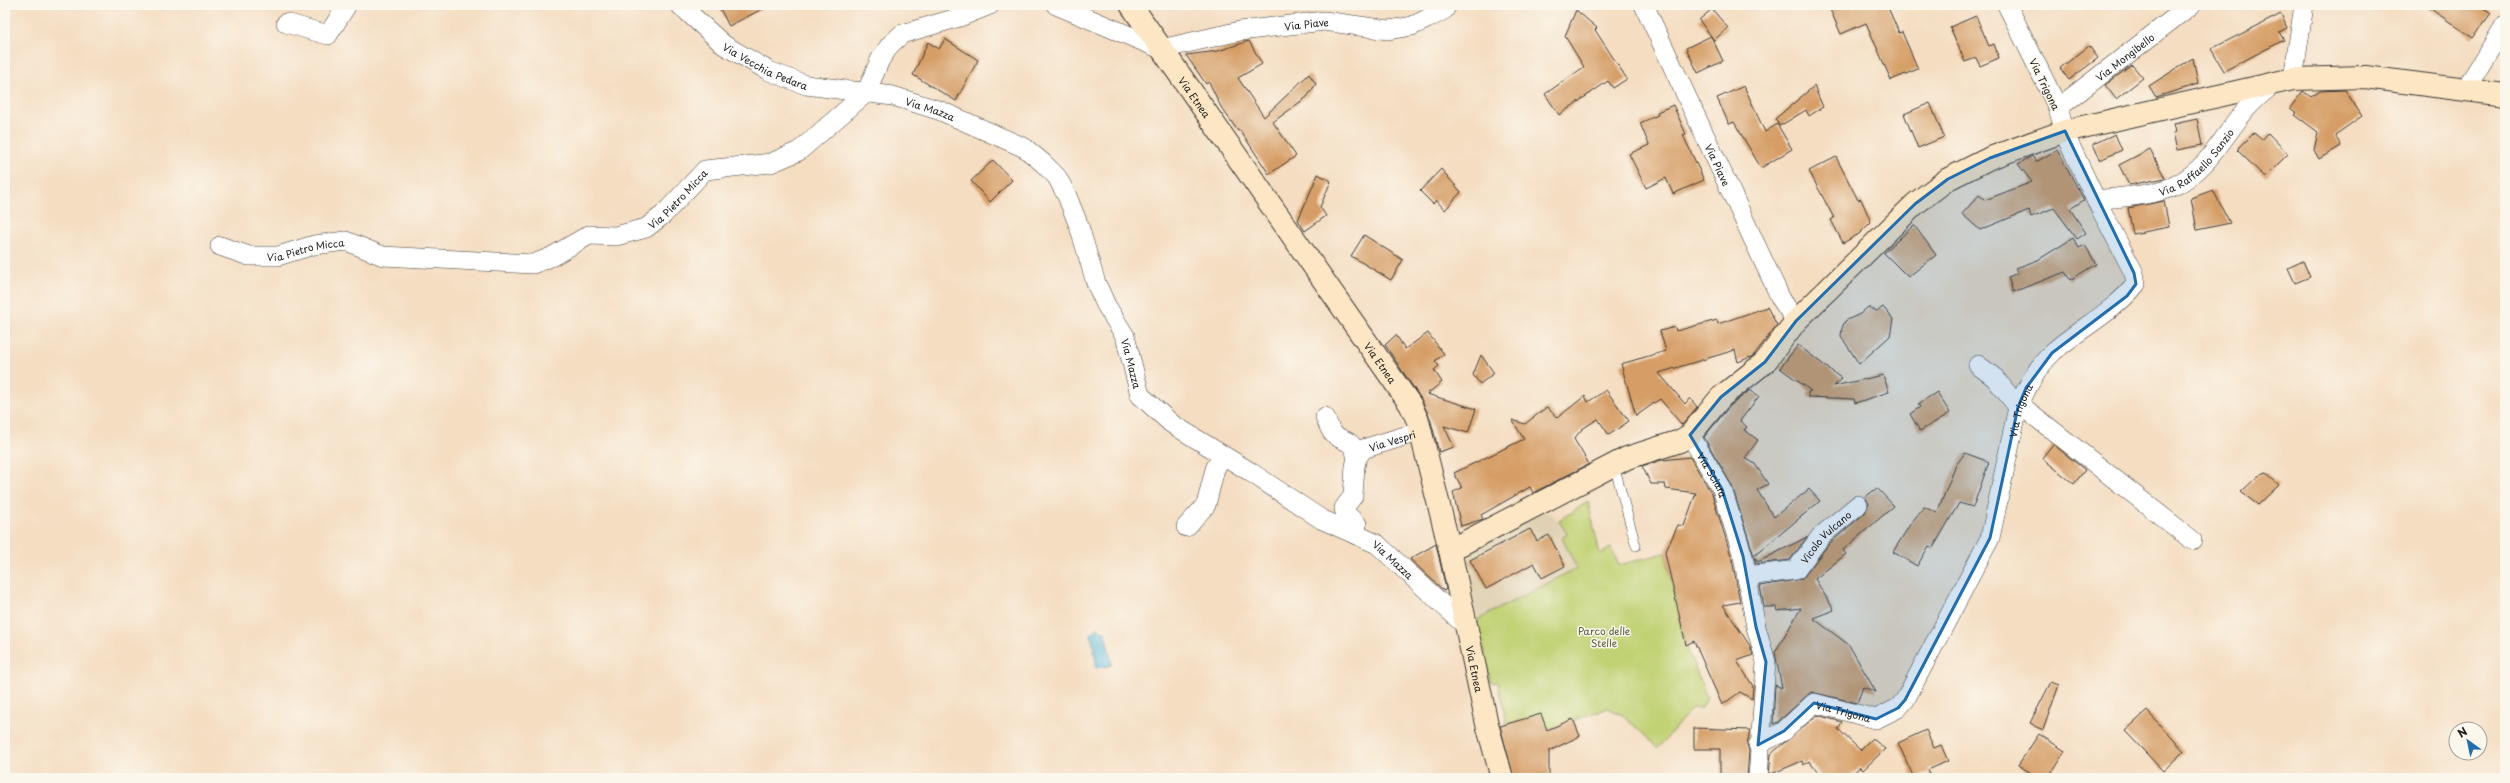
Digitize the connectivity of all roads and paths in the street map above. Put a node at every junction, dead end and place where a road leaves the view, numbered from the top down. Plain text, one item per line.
1 (347, 5) edge
2 (680, 5) edge
3 (990, 5) edge
4 (1056, 5) edge
5 (1131, 5) edge
6 (1447, 5) edge
7 (1644, 5) edge
8 (2007, 5) edge
9 (2191, 5) edge
10 (2304, 5) edge
11 (286, 23) dead end
12 (2505, 26) edge
13 (1161, 49) junction
14 (2284, 81) junction
15 (2465, 90) junction
16 (866, 93) junction
17 (2505, 96) edge
18 (2058, 108) junction
19 (2065, 131) junction
20 (2096, 200) junction
21 (220, 246) dead end
22 (1796, 321) junction
23 (1978, 365) dead end
24 (2019, 405) junction
25 (1325, 417) dead end
26 (1421, 431) junction
27 (1690, 435) junction
28 (1222, 455) junction
29 (1357, 458) junction
30 (1614, 465) junction
31 (1858, 505) dead end
32 (1186, 527) dead end
33 (1356, 535) junction
34 (2192, 540) dead end
35 (1636, 546) dead end
36 (1450, 550) junction
37 (1747, 576) junction
38 (1468, 628) junction
39 (1758, 745) junction
40 (1502, 778) edge
41 (1758, 778) edge

1 - 11 street
2 - 16 street, Via Vecchia Pedara
3 - 16 street, Via Pietro Micca
4 - 13 street
5 - 13 street, Via Etnea
6 - 13 street, Via Piave
7 - 22 street, Via Piave
8 - 18 street, Via Trigona
9 - 18 street, Via Mongibello
10 - 14 street
12 - 15 street
13 - 26 street, Via Etnea
14 - 15 street
14 - 19 street
14 - 20 street, Via Raffaello Sanzio
15 - 17 street
16 - 21 street, Via Pietro Micca
16 - 28 street, Via Mazza
18 - 19 street, Via Trigona
19 - 20 street, Via Trigona
19 - 22 street
20 - 24 street, Via Trigona
22 - 27 street
23 - 24 street
24 - 34 street
24 - 39 street, Via Trigona
25 - 29 street
26 - 29 street, Via Vespri
26 - 36 street, Via Etnea
27 - 30 street
27 - 37 street, Via Sciara
28 - 32 street
28 - 33 street, Via Mazza
29 - 33 street, Via Vespri
30 - 35 lane
30 - 36 street
31 - 37 street, Vicolo Vulcano
33 - 38 street, Via Mazza
36 - 38 street, Via Etnea
37 - 39 street, Via Sciara
38 - 40 street, Via Etnea
39 - 41 street, Via Sciara

